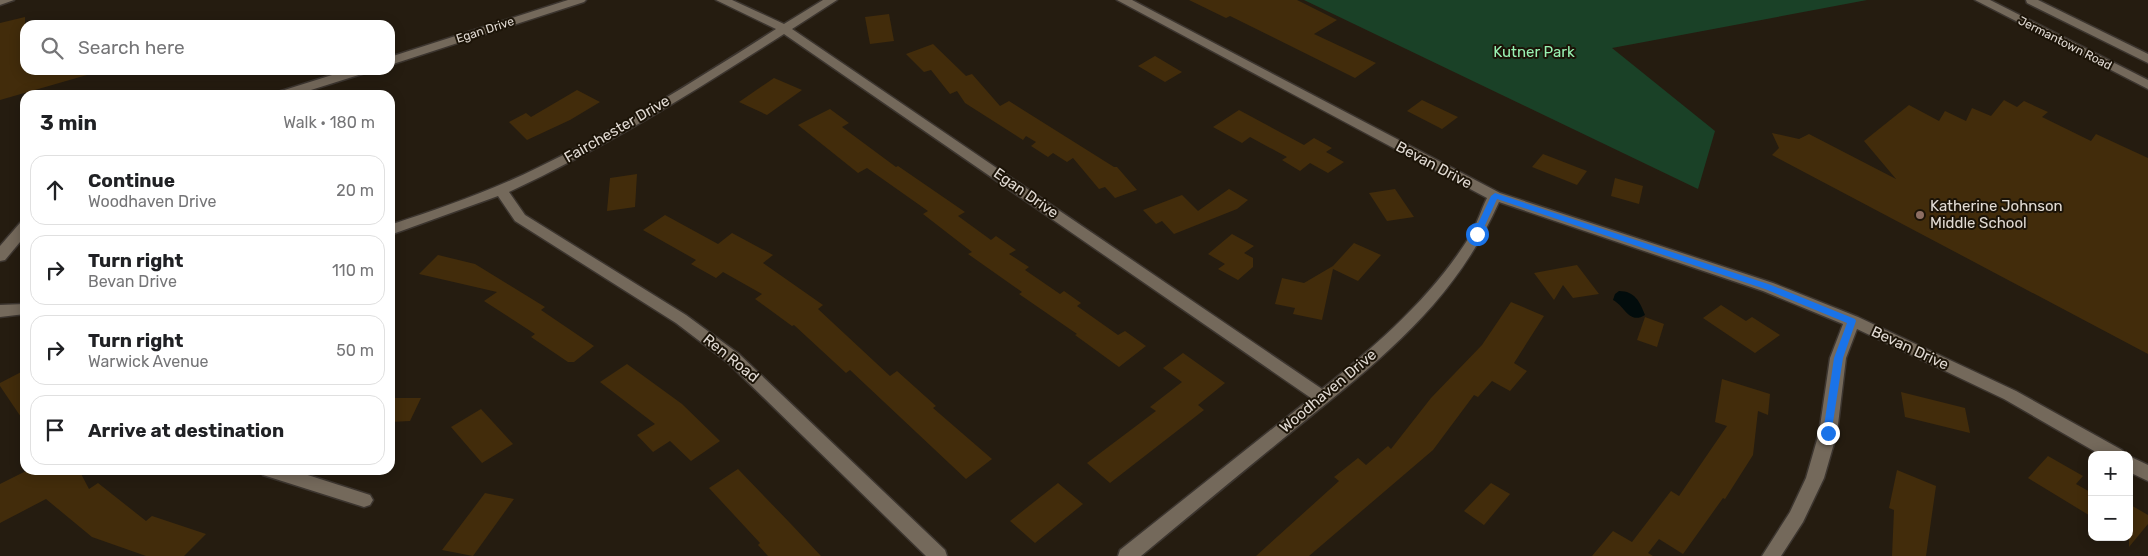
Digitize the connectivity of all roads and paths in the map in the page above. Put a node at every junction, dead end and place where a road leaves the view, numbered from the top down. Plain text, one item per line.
1 (8, 0) edge
2 (580, 0) edge
3 (722, 0) edge
4 (831, 0) edge
5 (1123, 0) edge
6 (1981, 0) edge
7 (2032, 0) edge
8 (0, 2) edge
9 (783, 29) junction
10 (395, 59) edge
11 (2148, 59) edge
12 (345, 75) edge
13 (2148, 85) edge
14 (298, 90) edge
15 (502, 190) junction
16 (1495, 196) junction
17 (395, 228) edge
18 (20, 232) edge
19 (0, 256) edge
20 (20, 309) edge
21 (0, 311) edge
22 (1852, 321) junction
23 (1322, 398) junction
24 (2109, 451) edge
25 (2133, 465) edge
26 (2148, 474) edge
27 (285, 475) edge
28 (364, 500) dead end
29 (938, 556) edge
30 (1127, 556) edge
31 (1771, 556) edge

1 - 8 street
2 - 10 street, Egan Drive
3 - 9 street, Egan Drive
4 - 9 street, Fairchester Drive
5 - 16 street, Bevan Drive
6 - 13 street, Jermantown Road
7 - 11 street
9 - 15 street, Fairchester Drive
9 - 23 street, Egan Drive
12 - 14 street
15 - 17 street, Fairchester Drive
15 - 29 street, Ren Road
16 - 22 street, Bevan Drive
16 - 23 street, Woodhaven Drive
18 - 19 street
20 - 21 street
22 - 24 street, Bevan Drive
22 - 31 street
23 - 30 street, Woodhaven Drive
25 - 26 street
27 - 28 street

